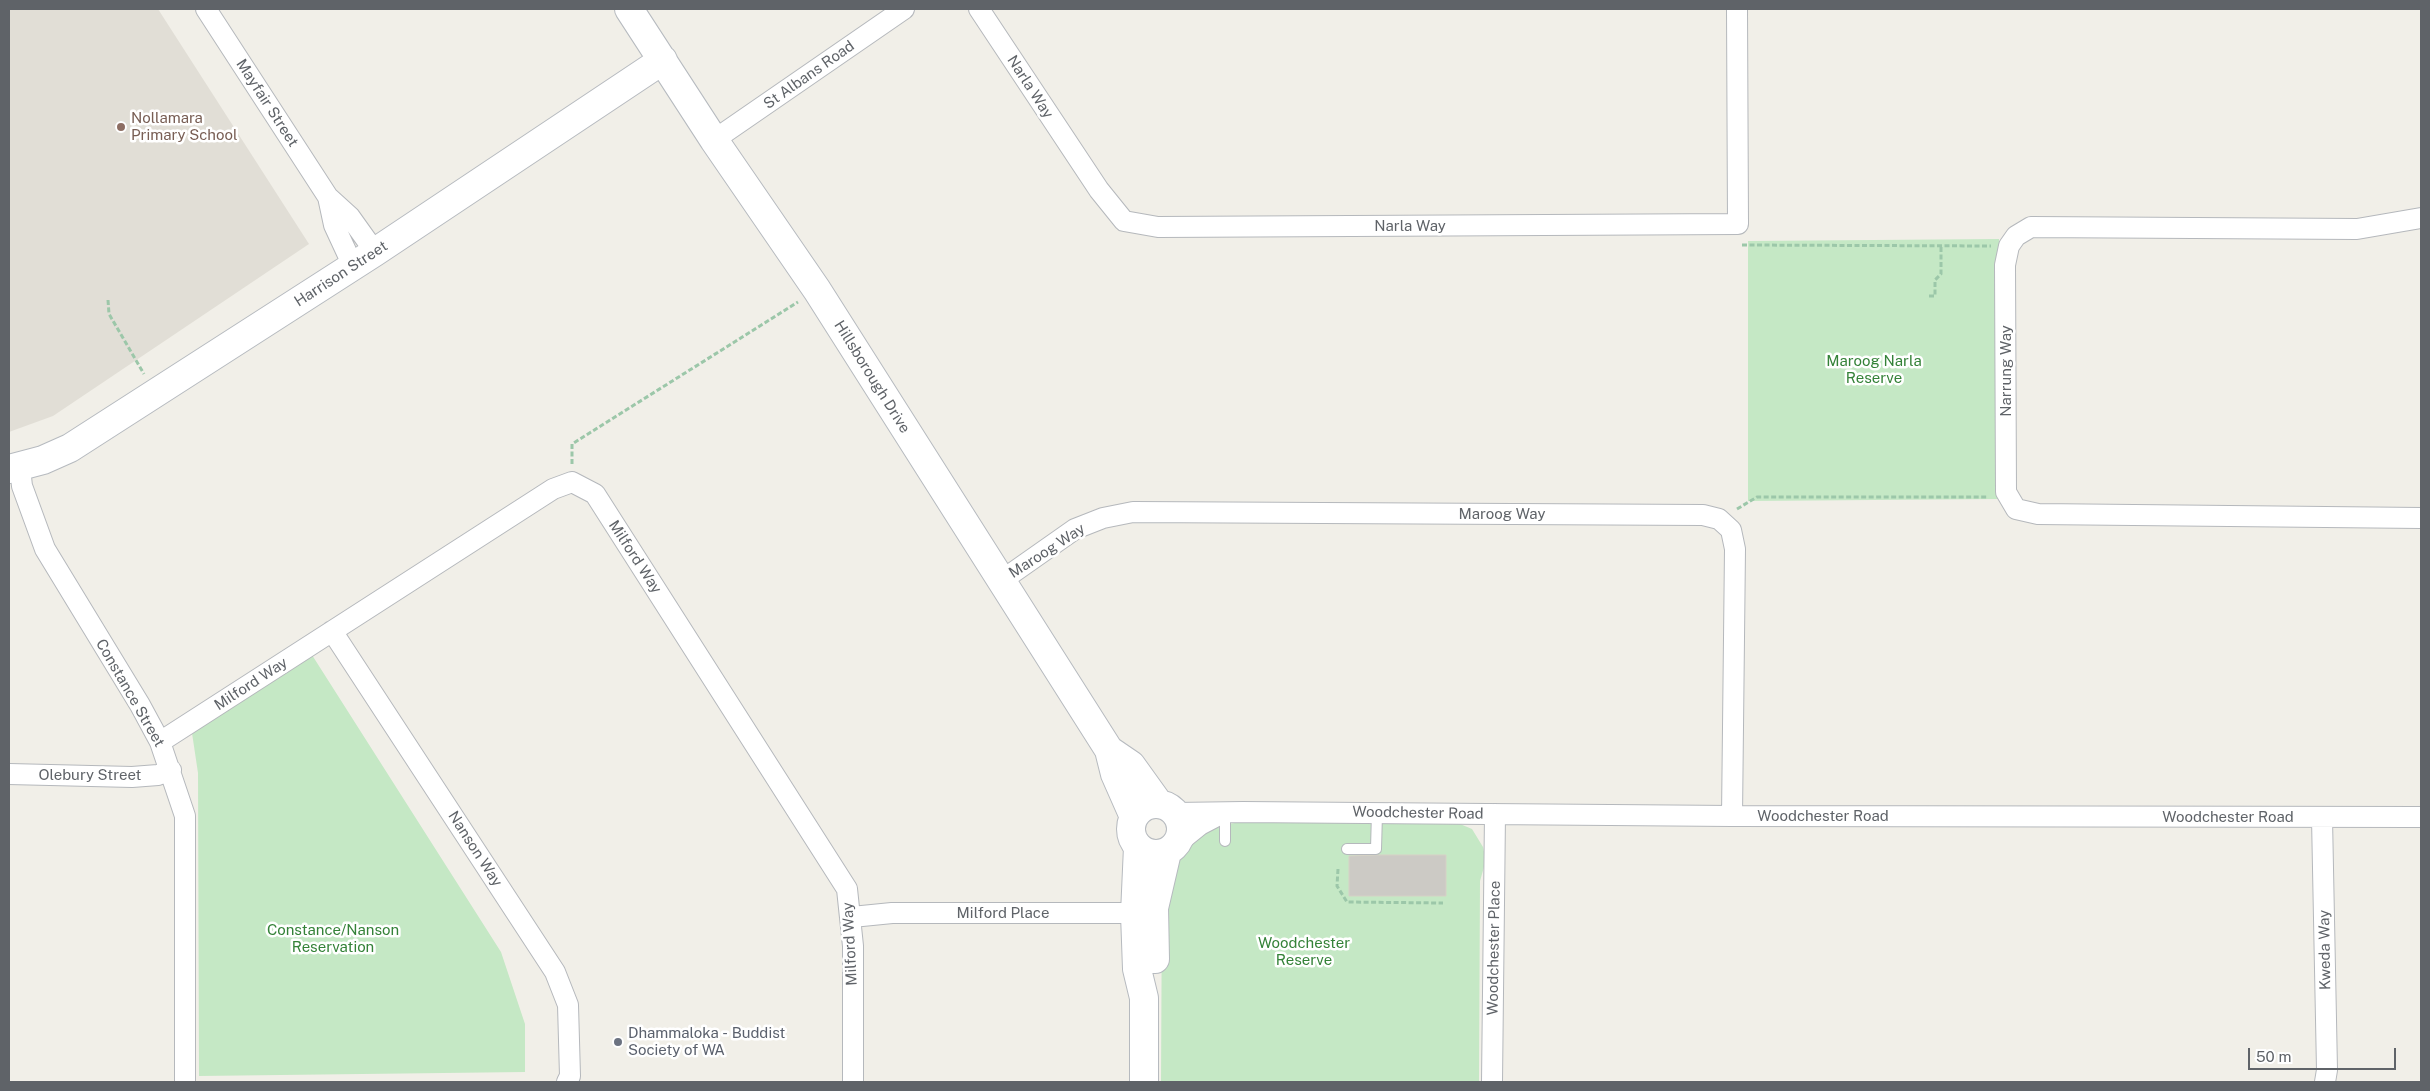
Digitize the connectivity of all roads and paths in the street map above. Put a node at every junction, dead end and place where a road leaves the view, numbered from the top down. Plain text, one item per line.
1 (206, 9) edge
2 (629, 9) edge
3 (904, 9) edge
4 (979, 9) edge
5 (1737, 9) edge
6 (663, 60) junction
7 (714, 140) junction
8 (2421, 218) edge
9 (1742, 246) dead end
10 (1941, 246) junction
11 (2009, 246) junction
12 (364, 259) junction
13 (817, 290) junction
14 (1929, 296) dead end
15 (108, 300) dead end
16 (156, 393) junction
17 (14, 469) edge
18 (572, 482) junction
19 (2007, 497) junction
20 (2421, 518) edge
21 (1719, 519) junction
22 (1001, 581) junction
23 (332, 631) junction
24 (160, 742) junction
25 (1109, 750) junction
26 (171, 770) junction
27 (9, 774) edge
28 (1167, 809) junction
29 (1225, 812) junction
30 (1376, 813) junction
31 (1495, 814) junction
32 (1732, 816) junction
33 (1134, 817) junction
34 (2421, 817) edge
35 (2322, 818) junction
36 (1225, 841) dead end
37 (1138, 847) junction
38 (1171, 849) junction
39 (1347, 849) dead end
40 (1338, 869) dead end
41 (1443, 903) dead end
42 (1145, 913) junction
43 (852, 917) junction
44 (186, 1082) edge
45 (567, 1082) edge
46 (853, 1082) edge
47 (1144, 1082) edge
48 (1492, 1082) edge
49 (2325, 1082) edge

1 - 12 street, Mayfair Street
2 - 6 street, Hillsborough Drive
3 - 7 street, St Albans Road
4 - 5 street, Narla Way
6 - 7 street, Hillsborough Drive
6 - 12 street, Harrison Street
7 - 13 street, Hillsborough Drive
8 - 11 street
9 - 10 path
10 - 11 path
10 - 14 path
11 - 19 street, Narrung Way
12 - 16 street, Harrison Street
13 - 18 path
13 - 22 street, Hillsborough Drive
15 - 16 path
16 - 17 street, Harrison Street
17 - 24 street, Constance Street
18 - 23 street, Milford Way
18 - 43 street, Milford Way
19 - 20 street
19 - 21 path
21 - 22 street, Maroog Way
21 - 32 street
22 - 25 street, Hillsborough Drive
23 - 24 street, Milford Way
23 - 45 street, Nanson Way
24 - 26 street, Constance Street
25 - 28 street, Hillsborough Drive
25 - 33 street, Hillsborough Drive
26 - 27 street, Olebury Street
26 - 44 street, Constance Street
28 - 29 street, Woodchester Road
28 - 33 street
28 - 38 street
29 - 30 street, Woodchester Road
29 - 36 lane
29 - 38 street, Woodchester Road
30 - 31 street, Woodchester Road
30 - 39 lane
31 - 32 street, Woodchester Road
31 - 48 street, Woodchester Place
32 - 35 street, Woodchester Road
33 - 37 street
34 - 35 street, Woodchester Road
35 - 49 street, Kweda Way
37 - 38 street
37 - 42 street
38 - 42 street
40 - 41 path
42 - 43 street, Milford Place
42 - 47 street
43 - 46 street, Milford Way

